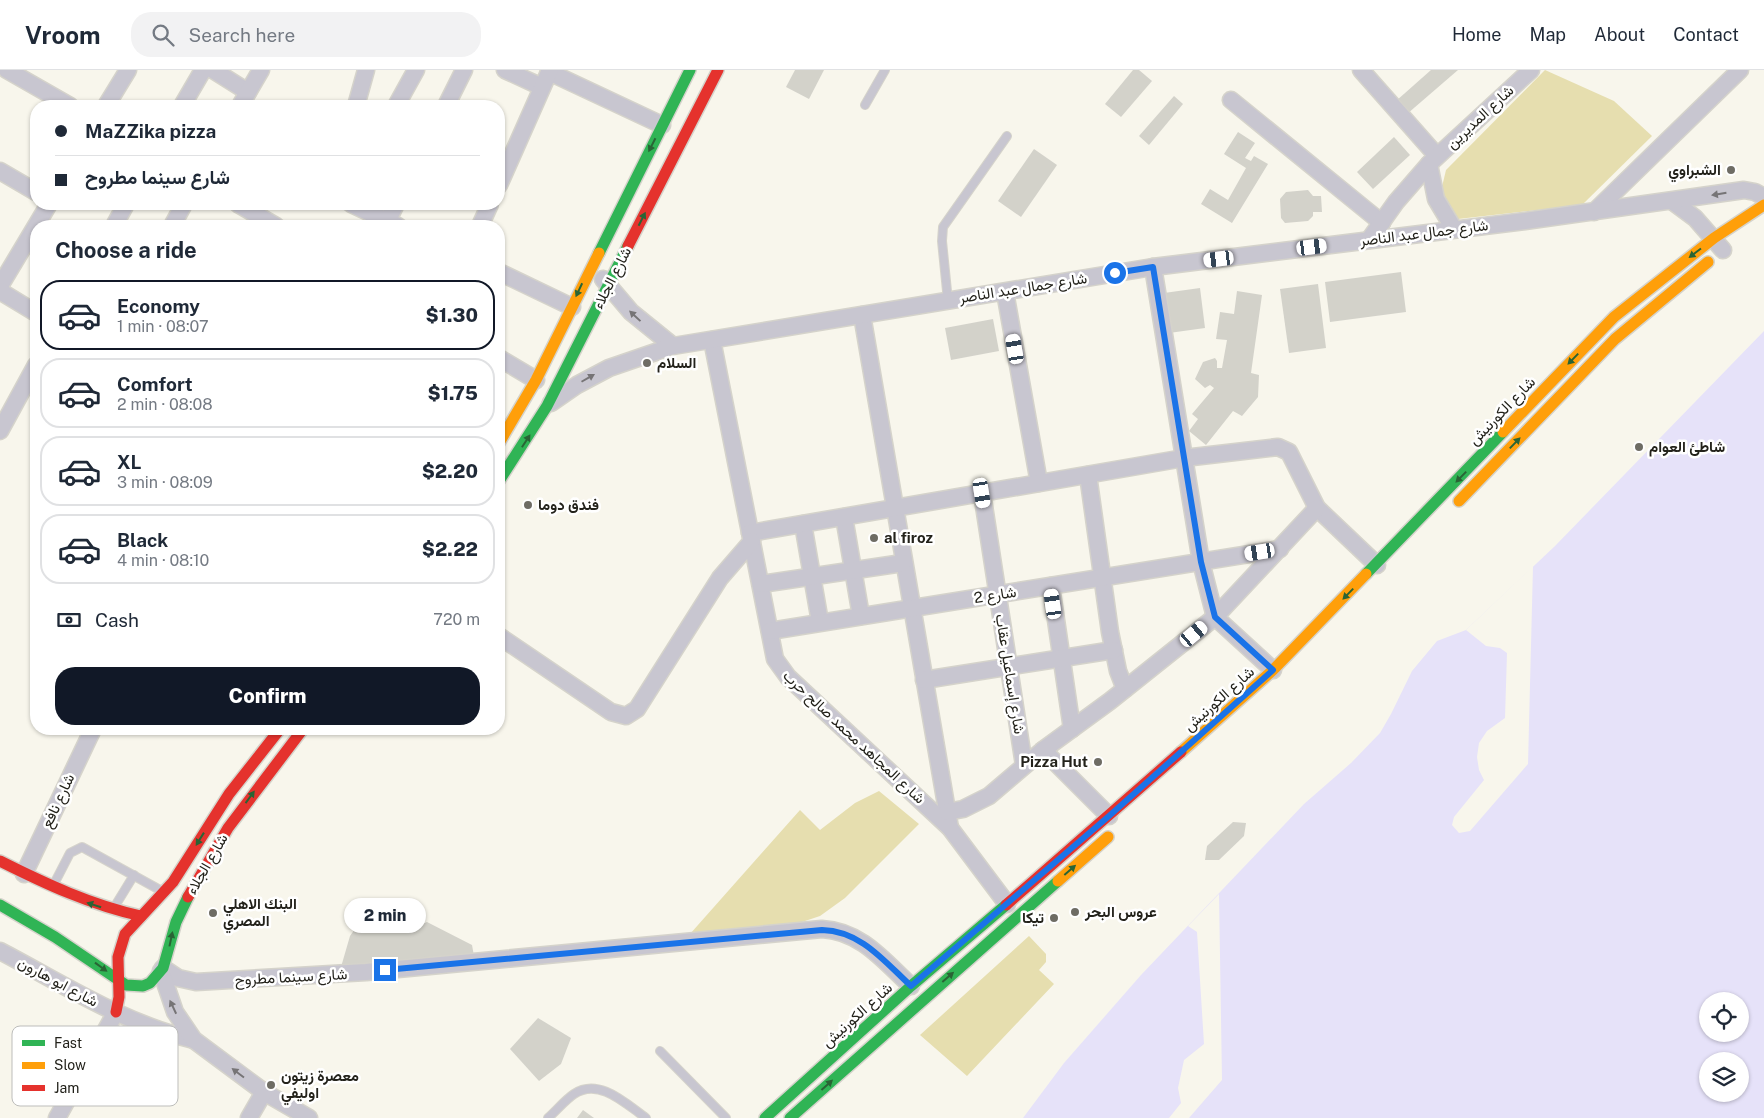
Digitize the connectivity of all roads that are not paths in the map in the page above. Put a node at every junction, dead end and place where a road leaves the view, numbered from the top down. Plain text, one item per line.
1 (7, 70) edge
2 (128, 70) edge
3 (202, 70) edge
4 (213, 70) edge
5 (261, 70) edge
6 (366, 70) edge
7 (416, 70) edge
8 (464, 70) edge
9 (505, 70) edge
10 (690, 70) edge
11 (718, 70) edge
12 (885, 70) edge
13 (1361, 70) edge
14 (1531, 70) edge
15 (1740, 70) edge
16 (550, 71) edge
17 (542, 87) junction
18 (244, 99) edge
19 (60, 100) edge
20 (110, 100) edge
21 (185, 100) edge
22 (358, 100) edge
23 (399, 100) edge
24 (449, 100) edge
25 (1231, 100) dead end
26 (865, 105) dead end
27 (662, 125) junction
28 (1007, 136) dead end
29 (1433, 160) junction
30 (0, 171) edge
31 (505, 171) edge
32 (30, 188) edge
33 (1764, 197) edge
34 (1672, 202) junction
35 (1764, 205) edge
36 (248, 210) edge
37 (362, 210) edge
38 (1594, 212) junction
39 (266, 220) edge
40 (381, 220) edge
41 (1382, 223) junction
42 (1454, 230) junction
43 (30, 236) edge
44 (1369, 240) junction
45 (1723, 244) junction
46 (592, 264) junction
47 (1153, 267) junction
48 (505, 275) edge
49 (0, 286) edge
50 (608, 287) junction
51 (0, 291) edge
52 (1005, 292) junction
53 (948, 301) junction
54 (572, 306) junction
55 (30, 309) edge
56 (862, 315) junction
57 (712, 340) junction
58 (673, 346) junction
59 (505, 362) edge
60 (30, 376) edge
61 (536, 380) junction
62 (547, 406) junction
63 (0, 431) edge
64 (505, 433) edge
65 (1184, 458) junction
66 (505, 472) edge
67 (1088, 475) junction
68 (1039, 484) junction
69 (982, 493) junction
70 (894, 508) junction
71 (1317, 508) junction
72 (1448, 512) dead end
73 (844, 517) junction
74 (803, 524) junction
75 (751, 537) junction
76 (1280, 550) junction
77 (1201, 562) junction
78 (903, 563) junction
79 (1377, 565) junction
80 (853, 571) junction
81 (812, 577) junction
82 (1104, 577) junction
83 (760, 584) junction
84 (1051, 586) junction
85 (998, 594) junction
86 (911, 608) junction
87 (860, 616) junction
88 (1215, 617) junction
89 (820, 622) junction
90 (770, 630) junction
91 (505, 640) edge
92 (1114, 650) junction
93 (1061, 658) junction
94 (1009, 666) junction
95 (1273, 670) junction
96 (924, 680) junction
97 (1125, 689) junction
98 (1072, 729) junction
99 (90, 735) edge
100 (275, 735) edge
101 (298, 735) edge
102 (1043, 750) junction
103 (1024, 765) junction
104 (948, 820) junction
105 (1114, 821) junction
106 (0, 861) edge
107 (24, 874) junction
108 (134, 875) junction
109 (50, 891) junction
110 (164, 892) junction
111 (1006, 904) junction
112 (0, 905) edge
113 (113, 910) junction
114 (141, 916) junction
115 (0, 951) edge
116 (162, 969) junction
117 (119, 981) junction
118 (911, 986) junction
119 (116, 1012) junction
120 (108, 1026) edge
121 (148, 1026) edge
122 (178, 1036) edge
123 (194, 1040) junction
124 (660, 1052) dead end
125 (264, 1092) junction
126 (64, 1106) edge
127 (57, 1118) edge
128 (249, 1118) edge
129 (308, 1118) edge
130 (548, 1118) edge
131 (646, 1118) edge
132 (726, 1118) edge
133 (765, 1118) edge
134 (790, 1118) edge

1 - 19 street
2 - 20 street
3 - 21 street
4 - 18 street
5 - 18 street
6 - 22 street
7 - 23 street
8 - 24 street
9 - 17 street
10 - 27 street, شارع الجلاء
50 -> 11 street, شارع الجلاء
12 - 26 lane
13 - 29 street
14 - 29 street, شارع المديرين
15 - 38 street
16 - 17 street
16 - 27 street
17 - 31 street
25 - 41 street
27 -> 46 street, شارع الجلاء
28 - 53 lane
29 - 41 street, شارع المديرين
29 - 42 street
30 - 32 street
33 -> 34 street, شارع جمال عبد الناصر
34 - 38 street, شارع جمال عبد الناصر
34 - 45 street
35 - 45 street, شارع الكورنيش
36 - 39 street
37 - 40 street
38 - 42 street, شارع جمال عبد الناصر
41 - 44 street, شارع المديرين
42 - 44 street, شارع جمال عبد الناصر
43 - 49 street
44 - 47 street, شارع جمال عبد الناصر
72 -> 45 street, شارع الكورنيش
45 -> 79 street, شارع الكورنيش
46 - 50 street
46 -> 54 street, شارع الجلاء
47 - 52 street, شارع جمال عبد الناصر
47 - 65 street
48 - 54 street
58 -> 50 street
50 - 62 street, شارع الجلاء
51 - 55 street
52 - 53 street, شارع جمال عبد الناصر
52 - 68 street
53 - 56 street, شارع جمال عبد الناصر
54 - 61 street, شارع الجلاء
56 - 57 street, شارع جمال عبد الناصر
56 - 70 street
57 - 58 street, شارع جمال عبد الناصر
57 - 75 street, شارع المجاهد محمد صالح حرب
62 -> 58 street, شارع جمال عبد الناصر
59 - 61 street
60 - 63 street
61 - 64 street, شارع الجلاء
66 -> 62 street, شارع الجلاء
65 - 67 street
65 - 71 street
65 - 77 street
67 - 68 street
67 - 82 street
68 - 69 street
69 - 70 street
69 - 85 street, شارع إسماعيل عقاب
70 - 73 street
70 - 78 street
71 - 76 street
71 - 79 street
73 - 74 street
73 - 80 street
74 - 75 street
74 - 81 street
75 - 83 street, شارع المجاهد محمد صالح حرب
75 - 91 street
76 - 77 street, شارع 2
76 - 88 street
77 - 82 street, شارع 2
77 - 88 street
78 - 80 street
78 - 86 street
79 -> 95 street, شارع الكورنيش
80 - 81 street
80 - 87 street
81 - 83 street
81 - 89 street
82 - 84 street, شارع 2
82 - 92 street
83 - 90 street, شارع المجاهد محمد صالح حرب
84 - 85 street, شارع 2
84 - 93 street
85 - 86 street, شارع 2
85 - 94 street, شارع إسماعيل عقاب
86 - 87 street, شارع 2
86 - 96 street
87 - 89 street, شارع 2
88 - 95 street
88 - 97 street
89 - 90 street, شارع 2
90 - 104 street, شارع المجاهد محمد صالح حرب
92 - 93 street
92 - 97 street
93 - 94 street
93 - 98 street
94 - 96 street
94 - 103 street, شارع إسماعيل عقاب
95 - 105 street, شارع الكورنيش
96 - 104 street
97 - 98 street
98 - 102 street
99 - 107 street, شارع نافع
100 -> 110 street, شارع الجلاء
116 -> 101 street, شارع الجلاء
102 - 103 street
102 - 105 street
103 - 104 street
104 - 111 street, شارع المجاهد محمد صالح حرب
105 - 111 street, شارع الكورنيش
134 -> 105 street, شارع الكورنيش
106 - 107 street
107 - 109 street
108 - 109 lane
108 - 110 lane
108 - 113 lane
113 -> 109 street
110 - 114 street, شارع الجلاء
111 - 118 street, شارع الكورنيش
112 -> 117 street
113 - 114 street
114 - 117 street, شارع الجلاء
115 - 119 street, شارع ابو هارون
116 - 117 street
116 - 118 street, شارع سينما مطروح
123 -> 116 street
117 - 119 street, شارع الجلاء
118 - 133 street, شارع الكورنيش
119 - 120 street
119 - 121 street, شارع ابو هارون
122 - 123 street, شارع ابو هارون
125 -> 123 street
124 - 132 lane
125 - 128 street
125 - 129 street
126 - 127 street
130 - 131 lane

